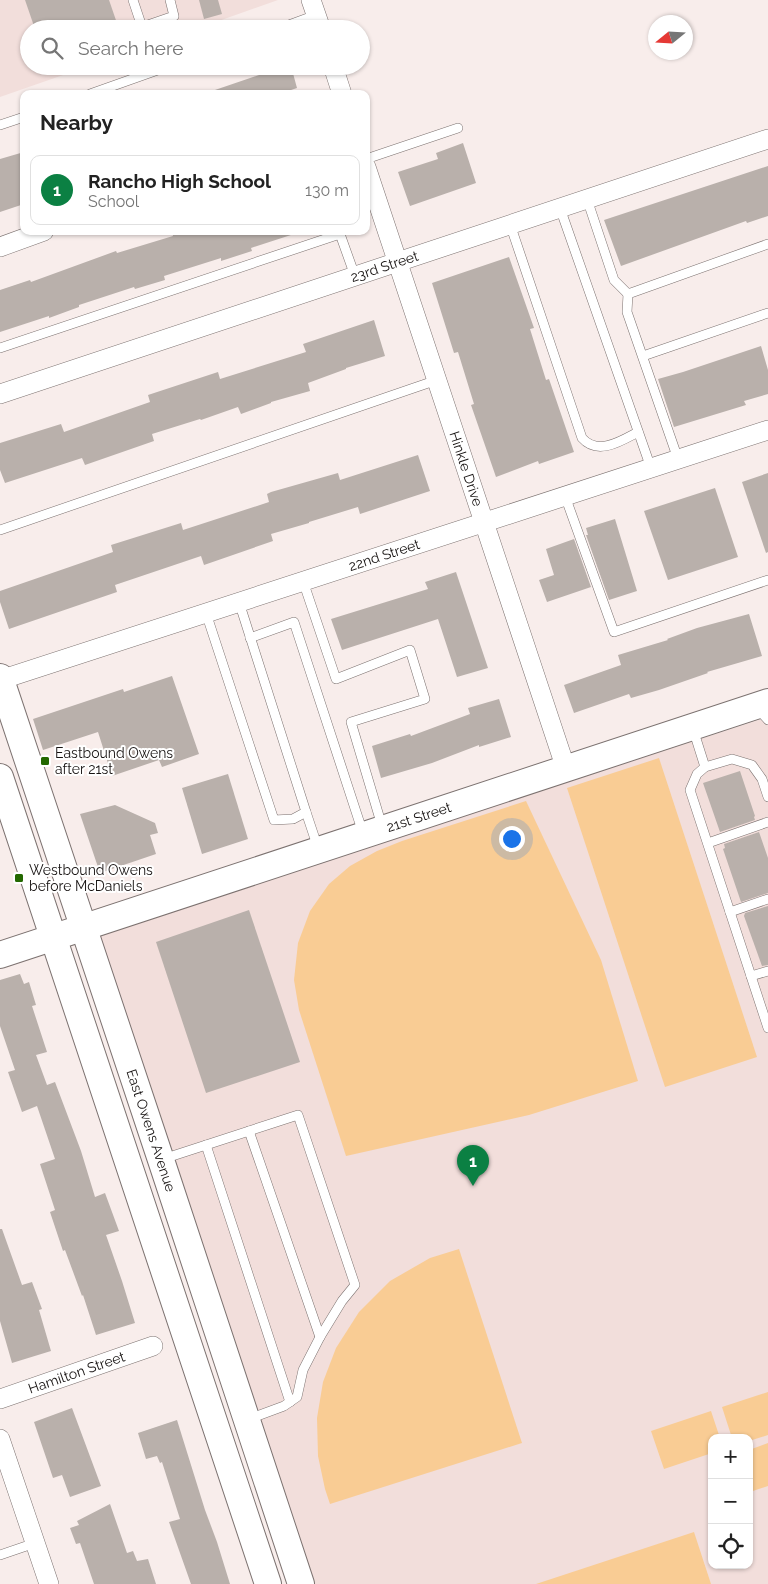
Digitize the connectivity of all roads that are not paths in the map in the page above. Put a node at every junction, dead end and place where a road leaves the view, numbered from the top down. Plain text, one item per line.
1 (133, 0) edge
2 (170, 0) edge
3 (316, 15) edge
4 (140, 20) edge
5 (162, 20) edge
6 (302, 20) edge
7 (144, 75) edge
8 (336, 75) edge
9 (101, 90) edge
10 (341, 90) edge
11 (20, 118) edge
12 (0, 125) edge
13 (458, 128) dead end
14 (768, 139) edge
15 (370, 158) edge
16 (370, 179) edge
17 (587, 199) junction
18 (560, 208) junction
19 (510, 224) junction
20 (33, 235) edge
21 (337, 235) edge
22 (340, 235) edge
23 (768, 244) edge
24 (0, 247) edge
25 (397, 262) junction
26 (355, 276) junction
27 (628, 294) junction
28 (768, 313) edge
29 (0, 348) edge
30 (643, 356) junction
31 (437, 380) junction
32 (0, 394) edge
33 (768, 430) edge
34 (638, 432) junction
35 (678, 459) junction
36 (651, 468) junction
37 (565, 496) junction
38 (484, 522) junction
39 (0, 530) edge
40 (768, 580) edge
41 (303, 581) junction
42 (239, 602) junction
43 (206, 613) junction
44 (250, 638) junction
45 (0, 679) edge
46 (764, 709) edge
47 (693, 727) junction
48 (706, 767) junction
49 (566, 768) junction
50 (0, 776) edge
51 (768, 797) edge
52 (306, 812) junction
53 (768, 822) edge
54 (373, 832) junction
55 (708, 843) junction
56 (319, 850) junction
57 (768, 899) edge
58 (730, 912) junction
59 (69, 933) junction
60 (0, 955) edge
61 (768, 971) edge
62 (751, 976) junction
63 (768, 1028) edge
64 (249, 1131) junction
65 (122, 1141) junction
66 (206, 1145) junction
67 (161, 1160) junction
68 (320, 1337) junction
69 (153, 1346) dead end
70 (0, 1398) edge
71 (290, 1402) junction
72 (247, 1420) junction
73 (0, 1439) edge
74 (35, 1543) junction
75 (0, 1555) edge
76 (49, 1584) edge
77 (268, 1584) edge
78 (300, 1584) edge

1 - 4 lane
2 - 5 lane
3 - 6 lane
7 - 9 lane
8 - 10 street
11 - 12 lane
13 - 15 lane
14 - 17 street, 23rd Street
16 - 25 street, Hinkle Drive
17 - 18 street, 23rd Street
17 - 27 lane
18 - 19 street, 23rd Street
18 - 34 lane
19 - 25 street, 23rd Street
19 - 34 lane
20 - 24 street
21 - 29 lane
22 - 26 lane
23 - 27 lane
25 - 26 street, 23rd Street
25 - 31 street, Hinkle Drive
26 - 32 street, 23rd Street
27 - 30 lane
28 - 30 lane
30 - 35 lane
31 - 38 street, Hinkle Drive
31 - 39 lane
33 - 35 street, 22nd Street
34 - 36 lane
35 - 36 street, 22nd Street
36 - 37 street, 22nd Street
37 - 38 street, 22nd Street
37 - 40 lane
38 - 41 street, 22nd Street
38 - 49 street, Hinkle Drive
41 - 42 street, 22nd Street
41 - 54 lane
42 - 43 street, 22nd Street
42 - 44 lane
43 - 45 street, 22nd Street
43 - 52 lane
44 - 52 lane
44 - 54 lane
45 - 59 main road, East Owens Avenue
46 - 47 main road, 21st Street
47 - 48 lane
47 - 49 main road, 21st Street
48 - 51 lane
48 - 55 lane
49 - 54 main road, 21st Street
50 - 59 main road, East Owens Avenue
52 - 56 lane
53 - 55 lane
54 - 56 main road, 21st Street
55 - 58 lane
56 - 59 main road, 21st Street
57 - 58 lane
58 - 62 lane
59 - 60 main road, 21st Street
59 - 65 main road, East Owens Avenue
59 - 67 main road, East Owens Avenue
61 - 62 lane
62 - 63 lane
64 - 66 lane
64 - 68 lane
64 - 68 lane
65 - 67 main road
65 - 77 main road, East Owens Avenue
66 - 67 lane
66 - 71 lane
67 - 72 main road, East Owens Avenue
68 - 71 lane
69 - 70 street, Hamilton Street
71 - 72 lane
72 - 78 main road, East Owens Avenue
73 - 74 street
74 - 75 lane
74 - 76 street

